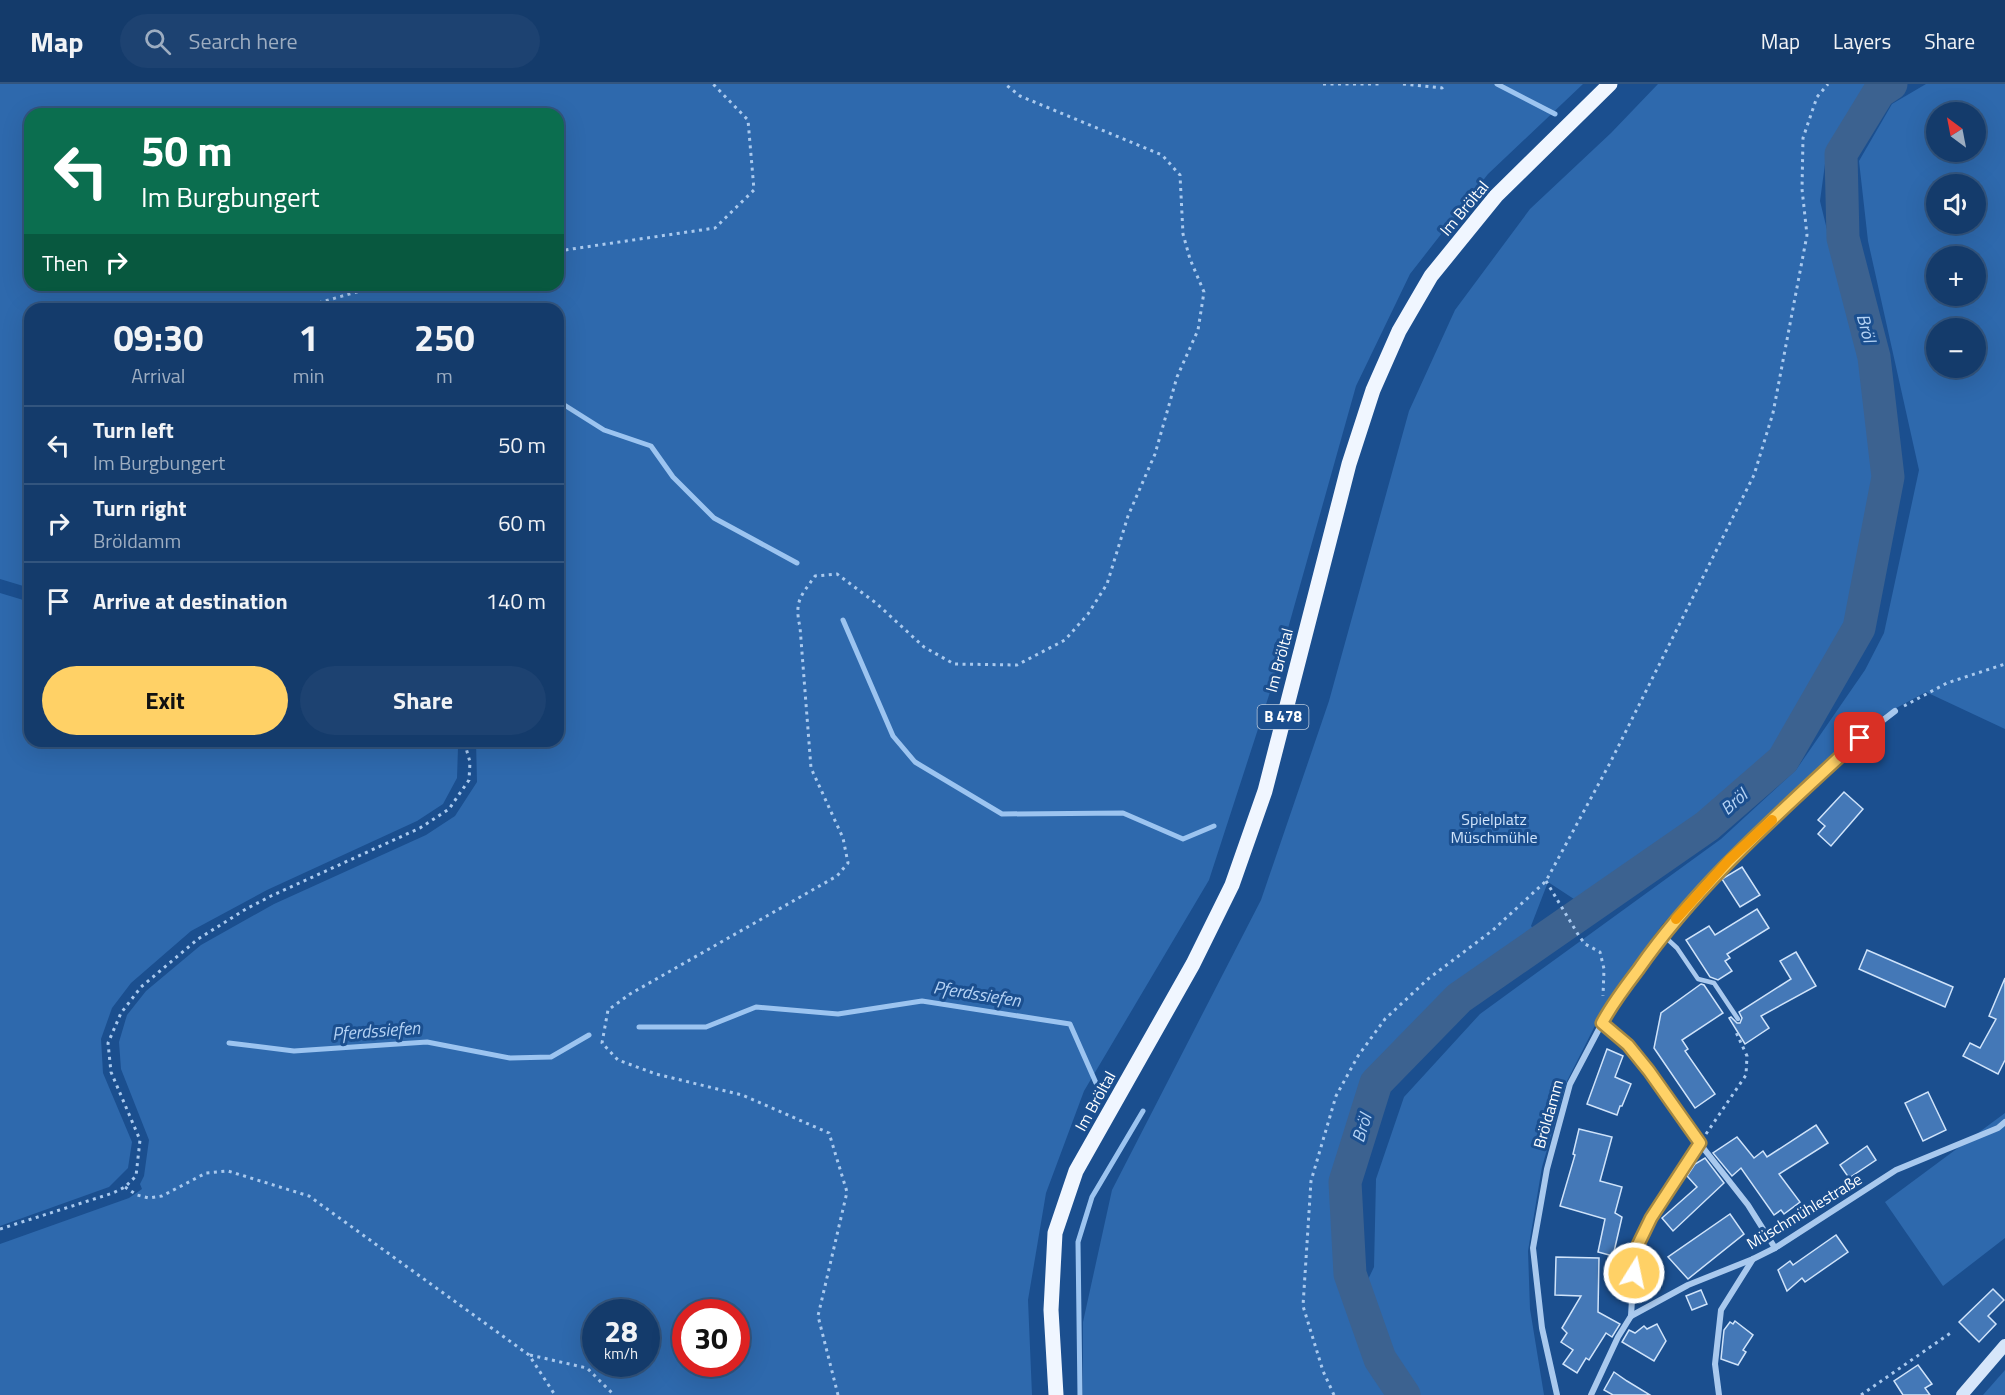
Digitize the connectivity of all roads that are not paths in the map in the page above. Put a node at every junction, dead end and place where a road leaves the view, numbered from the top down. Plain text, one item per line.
1 (1610, 84) edge
2 (1895, 711) road end
3 (1663, 935) junction
4 (1738, 1019) dead end
5 (1602, 1023) junction
6 (2005, 1122) edge
7 (1698, 1141) junction
8 (1775, 1248) junction
9 (1753, 1259) junction
10 (1631, 1316) junction
11 (2005, 1346) edge
12 (1056, 1395) edge
13 (1557, 1395) edge
14 (1591, 1395) edge
15 (1719, 1395) edge
16 (1962, 1395) edge

1 - 12 main road, Im Bröltal / B 478
2 - 3 street, Bröldamm
3 - 4 lane
3 - 5 street, Bröldamm
5 - 7 street
5 - 13 street, Bröldamm
6 - 8 street, Müschmühlestraße
7 - 8 street
7 - 10 street
8 - 9 street, Müschmühlestraße
9 - 10 street, Müschmühlestraße
9 - 15 street
10 - 14 street
11 - 16 street

